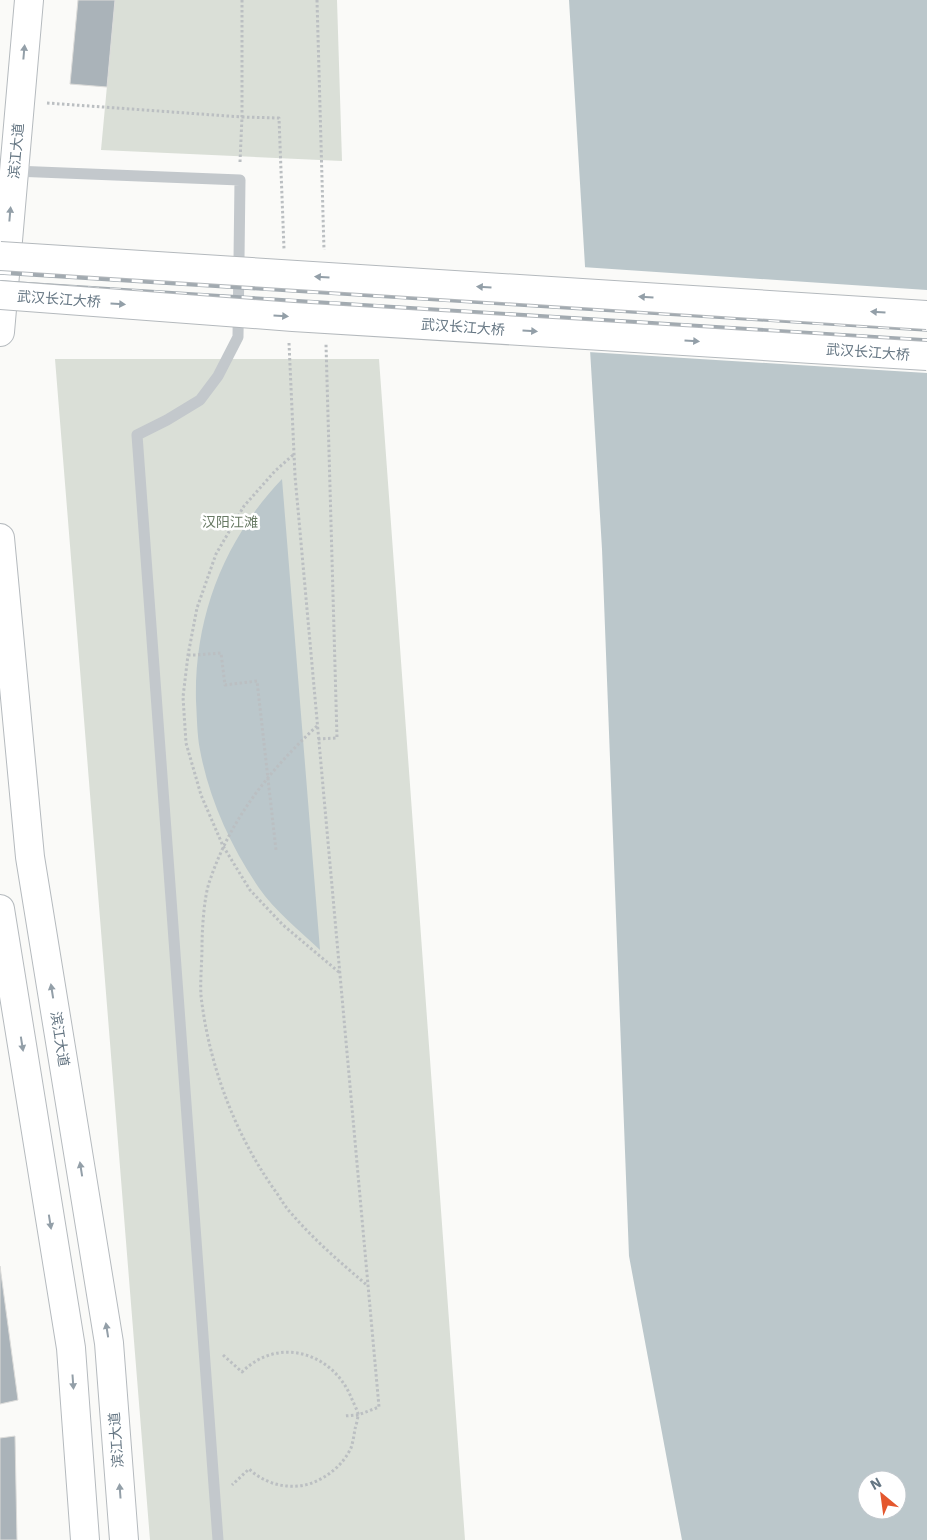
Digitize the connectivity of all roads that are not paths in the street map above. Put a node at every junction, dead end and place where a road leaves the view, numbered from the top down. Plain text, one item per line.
1 (29, 0) edge
2 (14, 172) junction
3 (0, 256) edge
4 (0, 295) edge
5 (927, 315) edge
6 (0, 332) edge
7 (927, 356) edge
8 (0, 538) edge
9 (0, 909) edge
10 (86, 1540) edge
11 (124, 1540) edge
12 (218, 1540) edge

2 -> 1 main road, 滨江大道
6 -> 2 main road, 滨江大道
2 - 12 lane
5 -> 3 main road, bridge
4 -> 7 main road, 武汉长江大桥, bridge
11 -> 8 main road, 滨江大道
9 -> 10 main road

